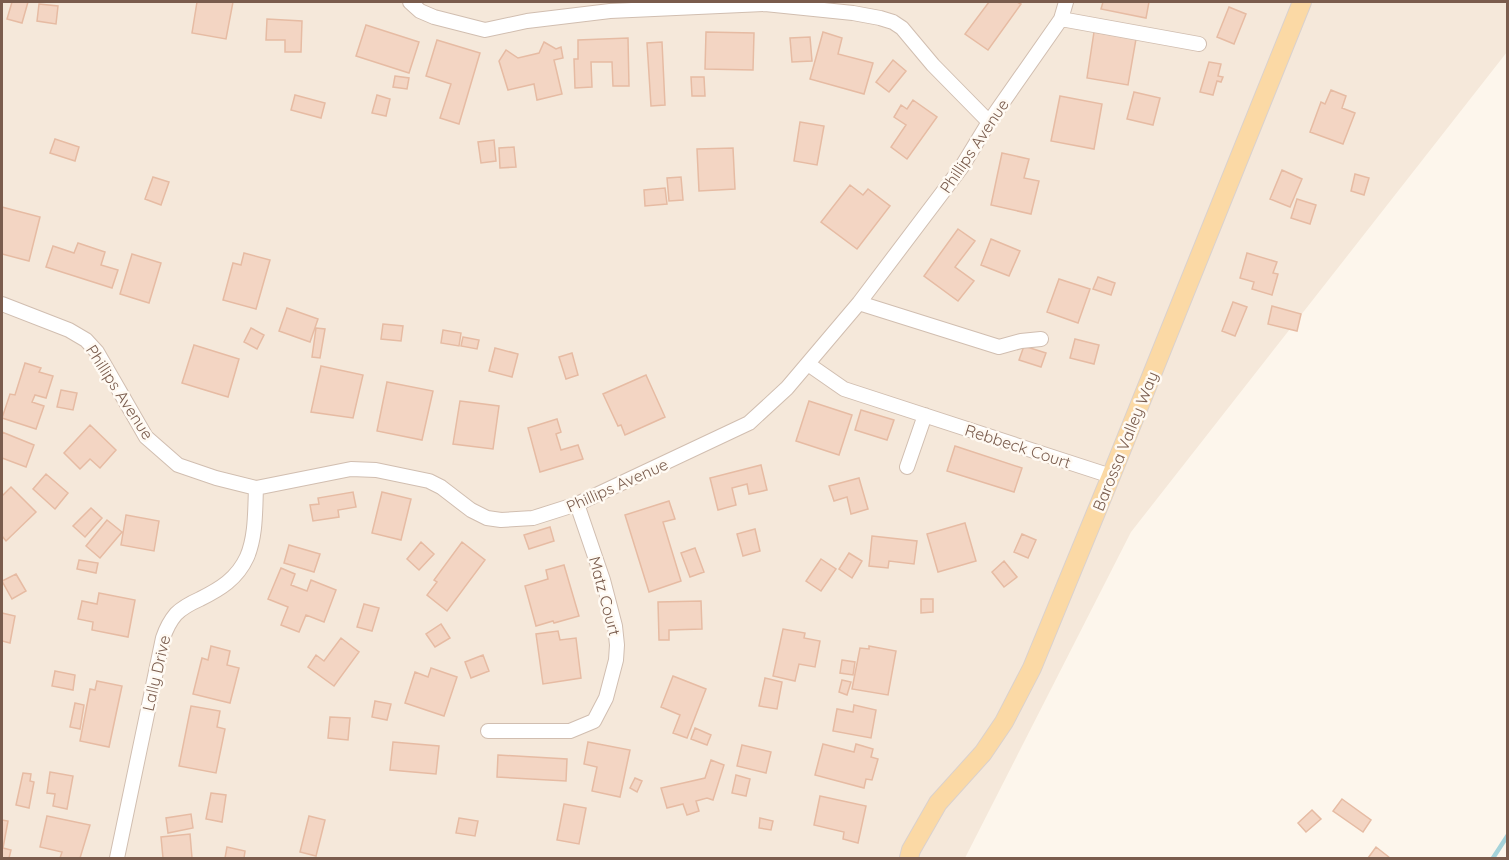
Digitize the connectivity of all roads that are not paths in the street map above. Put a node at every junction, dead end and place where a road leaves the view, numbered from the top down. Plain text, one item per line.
1 (410, 2) edge
2 (1066, 2) edge
3 (1302, 2) edge
4 (1061, 19) junction
5 (1199, 44) dead end
6 (989, 122) junction
7 (860, 303) junction
8 (3, 310) edge
9 (1041, 339) dead end
10 (808, 364) junction
11 (925, 415) junction
12 (907, 467) dead end
13 (1111, 476) junction
14 (256, 488) junction
15 (577, 504) junction
16 (488, 730) dead end
17 (117, 858) edge
18 (909, 858) edge

1 - 6 street
2 - 4 street, Phillips Avenue
3 - 13 main road, Barossa Valley Way
4 - 5 street
4 - 6 street, Phillips Avenue
6 - 7 street, Phillips Avenue
7 - 9 street
7 - 10 street, Phillips Avenue
8 - 14 street, Phillips Avenue
10 - 11 street, Rebbeck Court
10 - 15 street, Phillips Avenue
11 - 12 street
11 - 13 street, Rebbeck Court
13 - 18 main road, Barossa Valley Way
14 - 15 street, Phillips Avenue
14 - 17 street, Lally Drive
15 - 16 street, Matz Court

